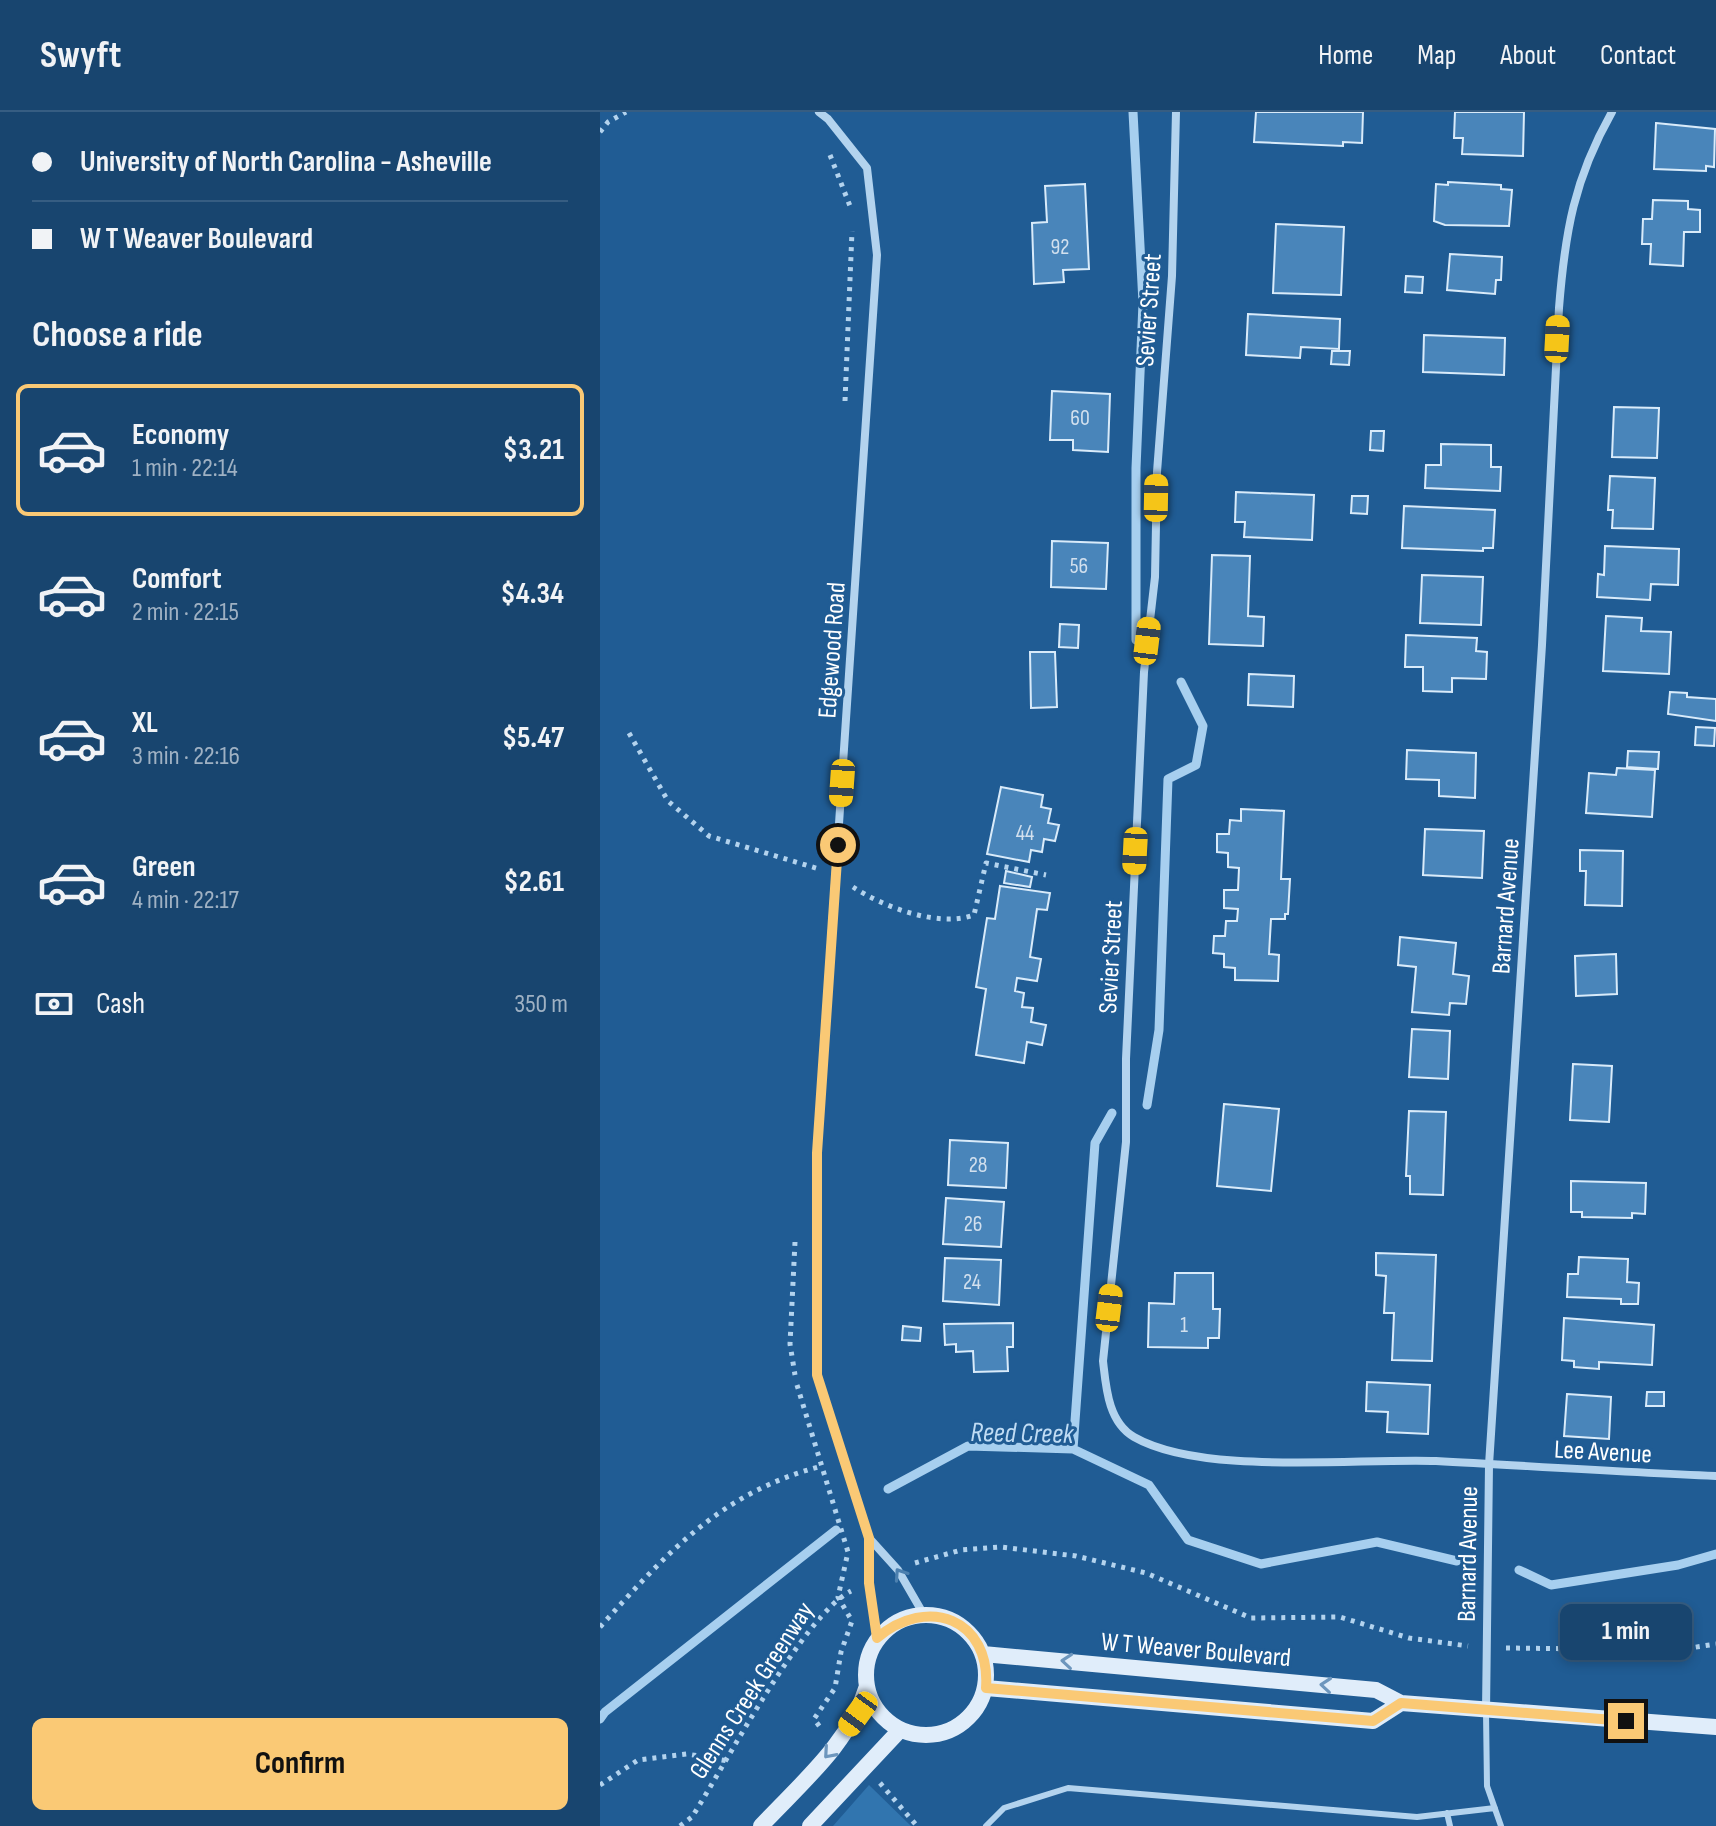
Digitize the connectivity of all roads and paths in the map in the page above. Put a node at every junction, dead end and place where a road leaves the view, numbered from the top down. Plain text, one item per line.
1 (626, 112) edge
2 (819, 112) edge
3 (1176, 112) edge
4 (1612, 112) edge
5 (600, 132) edge
6 (828, 150) dead end
7 (852, 212) dead end
8 (852, 225) dead end
9 (844, 408) dead end
10 (629, 733) dead end
11 (820, 853) dead end
12 (1046, 875) dead end
13 (879, 904) dead end
14 (846, 1460) junction
15 (1489, 1465) junction
16 (1716, 1476) edge
17 (869, 1538) junction
18 (898, 1570) junction
19 (869, 1583) junction
20 (924, 1615) junction
21 (600, 1627) edge
22 (877, 1638) junction
23 (1716, 1644) edge
24 (1465, 1645) dead end
25 (1508, 1648) dead end
26 (983, 1654) junction
27 (867, 1686) junction
28 (986, 1688) junction
29 (1401, 1703) junction
30 (1486, 1712) junction
31 (1716, 1727) edge
32 (900, 1730) junction
33 (728, 1761) junction
34 (871, 1774) dead end
35 (600, 1785) edge
36 (1495, 1808) junction
37 (1447, 1813) junction
38 (680, 1826) edge
39 (761, 1826) edge
40 (810, 1826) edge
41 (917, 1826) edge
42 (986, 1826) edge
43 (1450, 1826) edge
44 (1501, 1826) edge

1 - 5 path
2 - 14 street, Edgewood Road
3 - 15 street, Sevier Street
4 - 15 street, Barnard Avenue
6 - 7 path
8 - 9 path
10 - 11 path
12 - 13 path
14 - 17 street, Edgewood Road
14 - 21 path
15 - 16 street, Lee Avenue
15 - 30 street, Barnard Avenue
17 - 18 street, Edgewood Road
17 - 19 street, Edgewood Road
20 -> 18 street, Edgewood Road
18 - 24 path
19 - 22 street, Edgewood Road
19 - 33 path, Glenns Creek Greenway
20 - 22 main road
20 - 26 main road
22 - 27 main road
23 - 25 path
26 - 28 main road
29 -> 26 main road, W T Weaver Boulevard
27 - 32 main road
27 -> 39 main road
28 - 29 main road
28 - 32 main road
29 - 30 main road, W T Weaver Boulevard
30 - 31 main road, W T Weaver Boulevard
30 - 36 lane
32 - 40 main road
33 - 35 path
33 - 38 path, Glenns Creek Greenway
34 - 41 path
36 - 37 lane
36 - 44 lane
37 - 42 lane
37 - 43 lane

